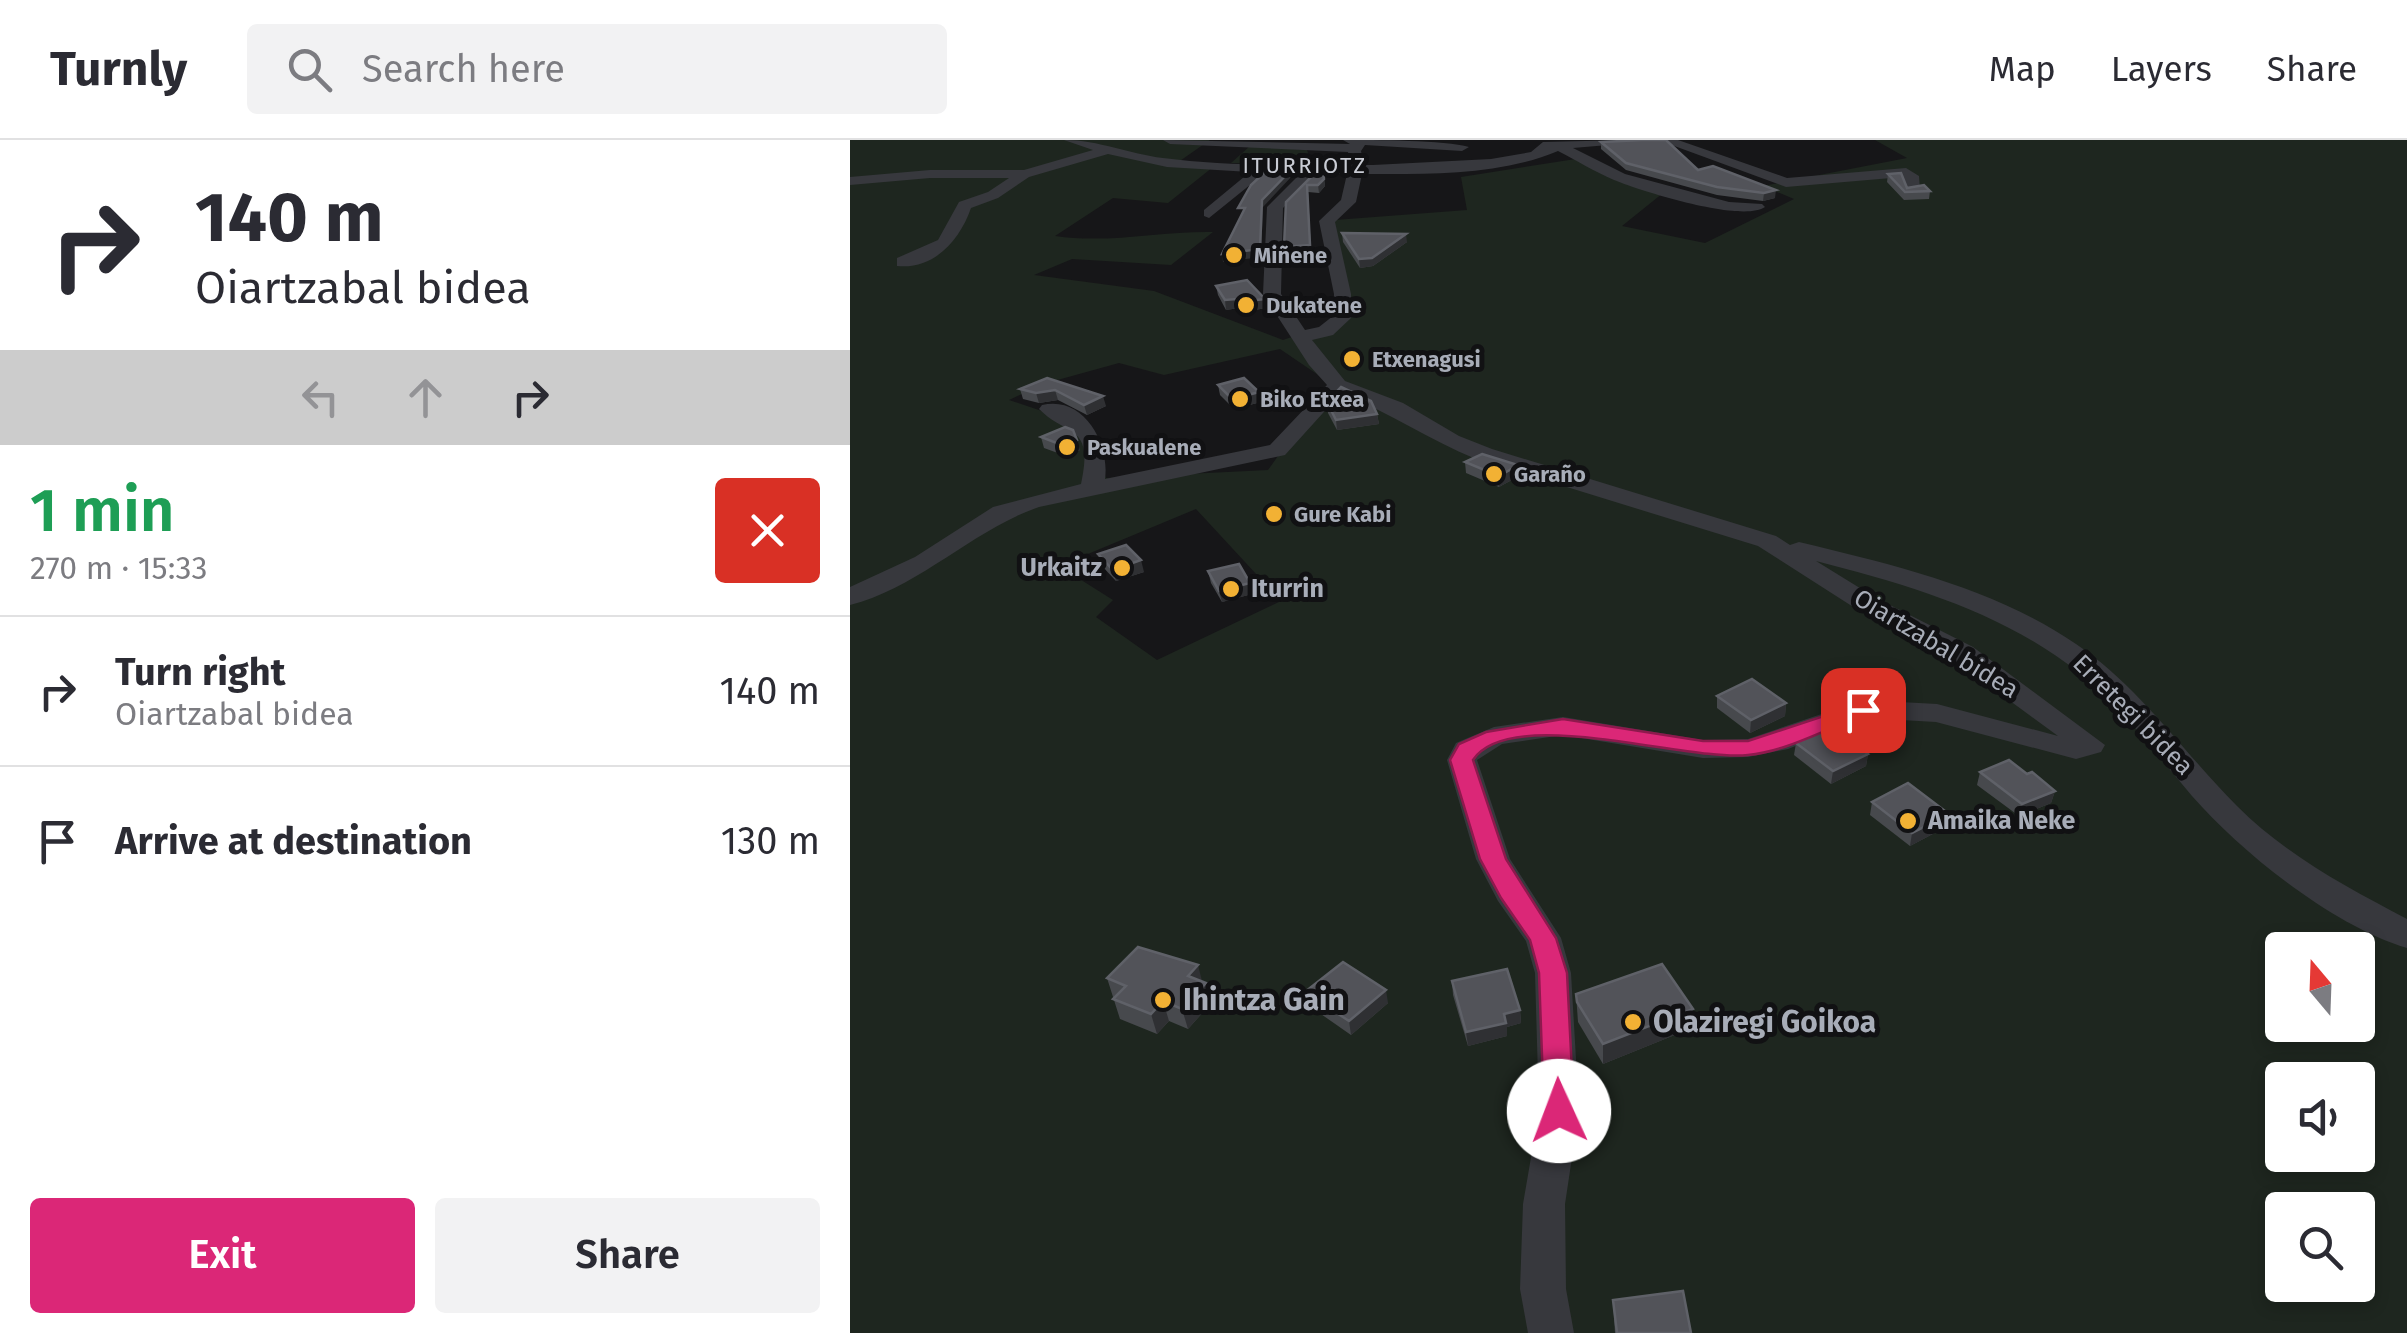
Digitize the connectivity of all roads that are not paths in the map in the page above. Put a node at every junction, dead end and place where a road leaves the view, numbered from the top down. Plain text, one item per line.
1 (1071, 140) edge
2 (1170, 140) edge
3 (1620, 140) edge
4 (1665, 140) edge
5 (1328, 143) edge
6 (1242, 144) junction
7 (1560, 146) junction
8 (1355, 150) edge
9 (1103, 151) junction
10 (1220, 166) junction
11 (1264, 168) junction
12 (1312, 170) junction
13 (1025, 174) junction
14 (850, 181) edge
15 (1913, 190) edge
16 (1262, 206) junction
17 (1757, 208) dead end
18 (1300, 247) junction
19 (903, 262) dead end
20 (1302, 337) junction
21 (1338, 386) junction
22 (1050, 409) dead end
23 (1092, 489) junction
24 (1767, 541) junction
25 (850, 597) edge
26 (2407, 935) edge
27 (1550, 1333) edge

1 - 9 street
2 - 6 street
3 - 7 street
4 - 15 street
5 - 6 street
5 - 8 street
6 - 10 street
7 - 8 street
7 - 8 street
7 - 17 street
8 - 12 street
8 - 18 street
9 - 10 street
9 - 13 street
10 - 11 street
11 - 12 street
11 - 16 street
12 - 16 street
13 - 14 street
13 - 19 street
16 - 18 street
18 - 20 street
18 - 20 street
20 - 21 street
21 - 23 street
21 - 24 street, Oiartzabal bidea
22 - 23 street
23 - 25 street
24 - 26 street, Erretegi bidea
24 - 27 street, Oiartzabal bidea

